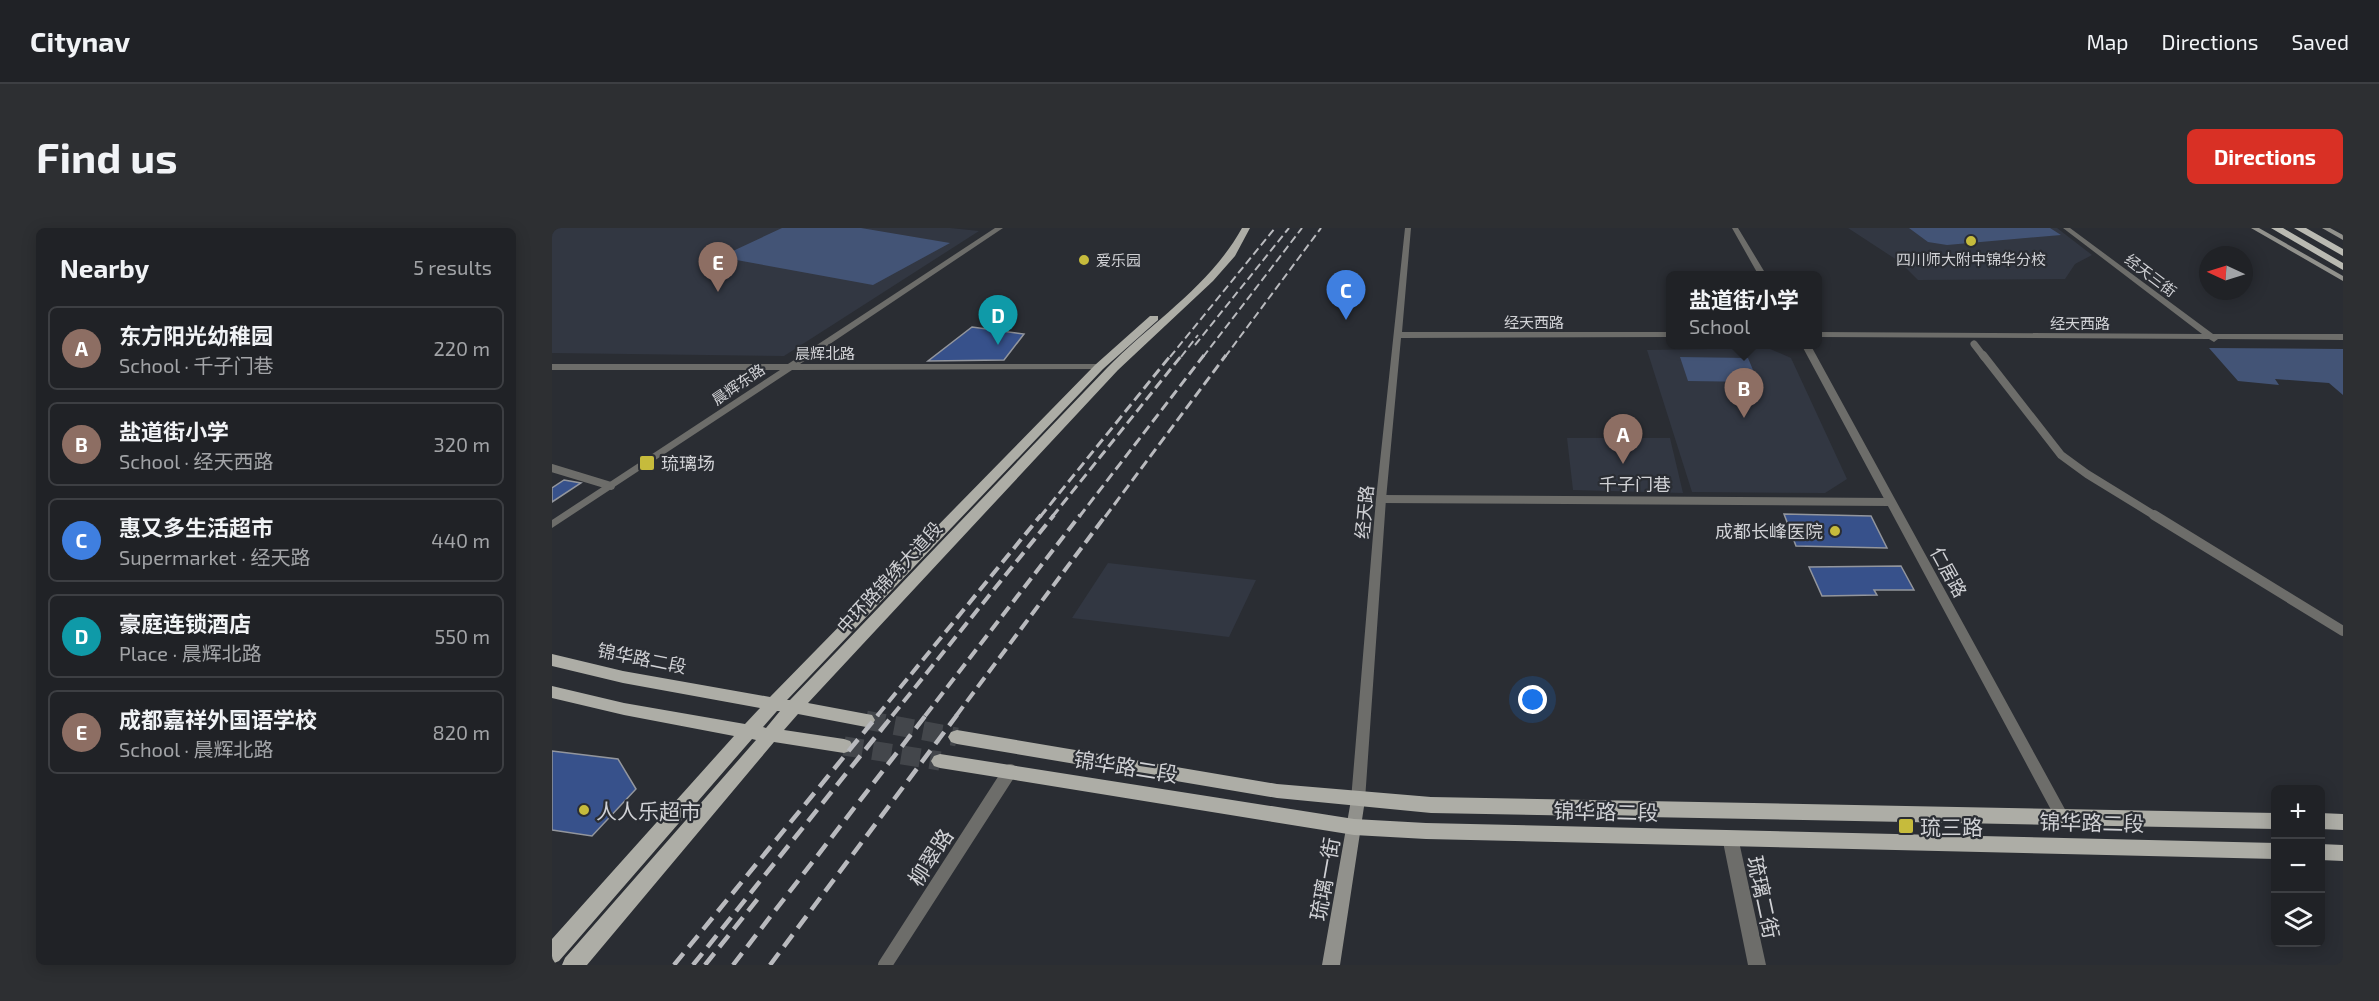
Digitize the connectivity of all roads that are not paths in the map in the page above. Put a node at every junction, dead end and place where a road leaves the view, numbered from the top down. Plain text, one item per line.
1 (1000, 228) edge
2 (1236, 228) edge
3 (1246, 228) edge
4 (1408, 228) edge
5 (1735, 228) edge
6 (2066, 228) edge
7 (2254, 228) edge
8 (2276, 228) edge
9 (2299, 228) edge
10 (2306, 228) edge
11 (2314, 228) edge
12 (2325, 228) edge
13 (2343, 238) edge
14 (2343, 246) edge
15 (2343, 253) edge
16 (2343, 267) edge
17 (1760, 271) edge
18 (2343, 279) edge
19 (1666, 335) edge
20 (1822, 335) edge
21 (2343, 337) edge
22 (1398, 338) junction
23 (2216, 340) junction
24 (1666, 342) edge
25 (2343, 342) edge
26 (1822, 343) edge
27 (1974, 344) junction
28 (1807, 349) edge
29 (791, 366) junction
30 (552, 367) edge
31 (1099, 367) junction
32 (552, 468) edge
33 (611, 486) junction
34 (1381, 500) junction
35 (1889, 502) junction
36 (552, 525) edge
37 (2340, 627) edge
38 (552, 660) edge
39 (552, 692) edge
40 (773, 704) junction
41 (794, 707) junction
42 (866, 720) tunnel mouth
43 (749, 732) junction
44 (769, 735) junction
45 (957, 736) tunnel mouth
46 (844, 746) tunnel mouth
47 (940, 761) tunnel mouth
48 (1010, 771) junction
49 (1358, 800) junction
50 (2062, 817) junction
51 (2271, 821) edge
52 (2325, 821) edge
53 (2343, 822) edge
54 (1354, 827) junction
55 (1730, 837) junction
56 (2271, 851) edge
57 (2325, 852) edge
58 (2343, 853) edge
59 (552, 954) edge
60 (573, 965) edge
61 (885, 965) edge
62 (1331, 965) edge
63 (1757, 965) edge

1 - 29 street, 晨辉东路
2 - 31 main road, 中环路锦绣大道段
3 - 41 main road, 中环路锦绣大道段
4 - 22 street, 经天路
5 - 17 street
6 - 23 street, 经天三街
7 - 18 main road
8 - 16 highway
9 - 15 highway
10 - 14 highway
11 - 14 highway
12 - 13 main road
19 - 22 street, 经天西路
20 - 23 street, 经天西路
21 - 23 street, 经天西路
22 - 24 street, 经天西路
22 - 34 street, 经天路
23 - 25 street, 经天西路
23 - 27 street, 经天西路
26 - 27 street, 经天西路
27 - 37 street
28 - 35 street, 仁居路
29 - 30 street, 晨辉北路
29 - 31 street, 晨辉北路
29 - 33 street, 晨辉东路
31 - 40 main road, 中环路锦绣大道段
32 - 33 street
33 - 36 street, 晨辉东路
34 - 35 street, 千子门巷
34 - 49 street, 经天路
35 - 50 street, 仁居路
38 - 40 main road, 锦华路二段
39 - 43 main road
40 - 41 main road, 锦华路二段
40 - 43 main road, 中环路锦绣大道段
41 - 42 main road, 锦华路二段
41 - 44 main road, 中环路锦绣大道段
43 - 44 main road
43 - 59 main road, 中环路锦绣大道段
44 - 46 main road
44 - 60 main road, 中环路锦绣大道段
45 - 49 main road, 锦华路二段
47 - 48 main road, 锦华路二段
48 - 54 main road, 锦华路二段
48 - 61 street, 柳翠路
49 - 50 main road, 锦华路二段
49 - 54 main road, 琉璃一街
50 - 51 main road, 锦华路二段
52 - 53 main road
54 - 55 main road, 锦华路二段
54 - 62 main road, 琉璃一街
55 - 56 main road, 锦华路二段
55 - 63 street, 琉璃二街
57 - 58 main road

